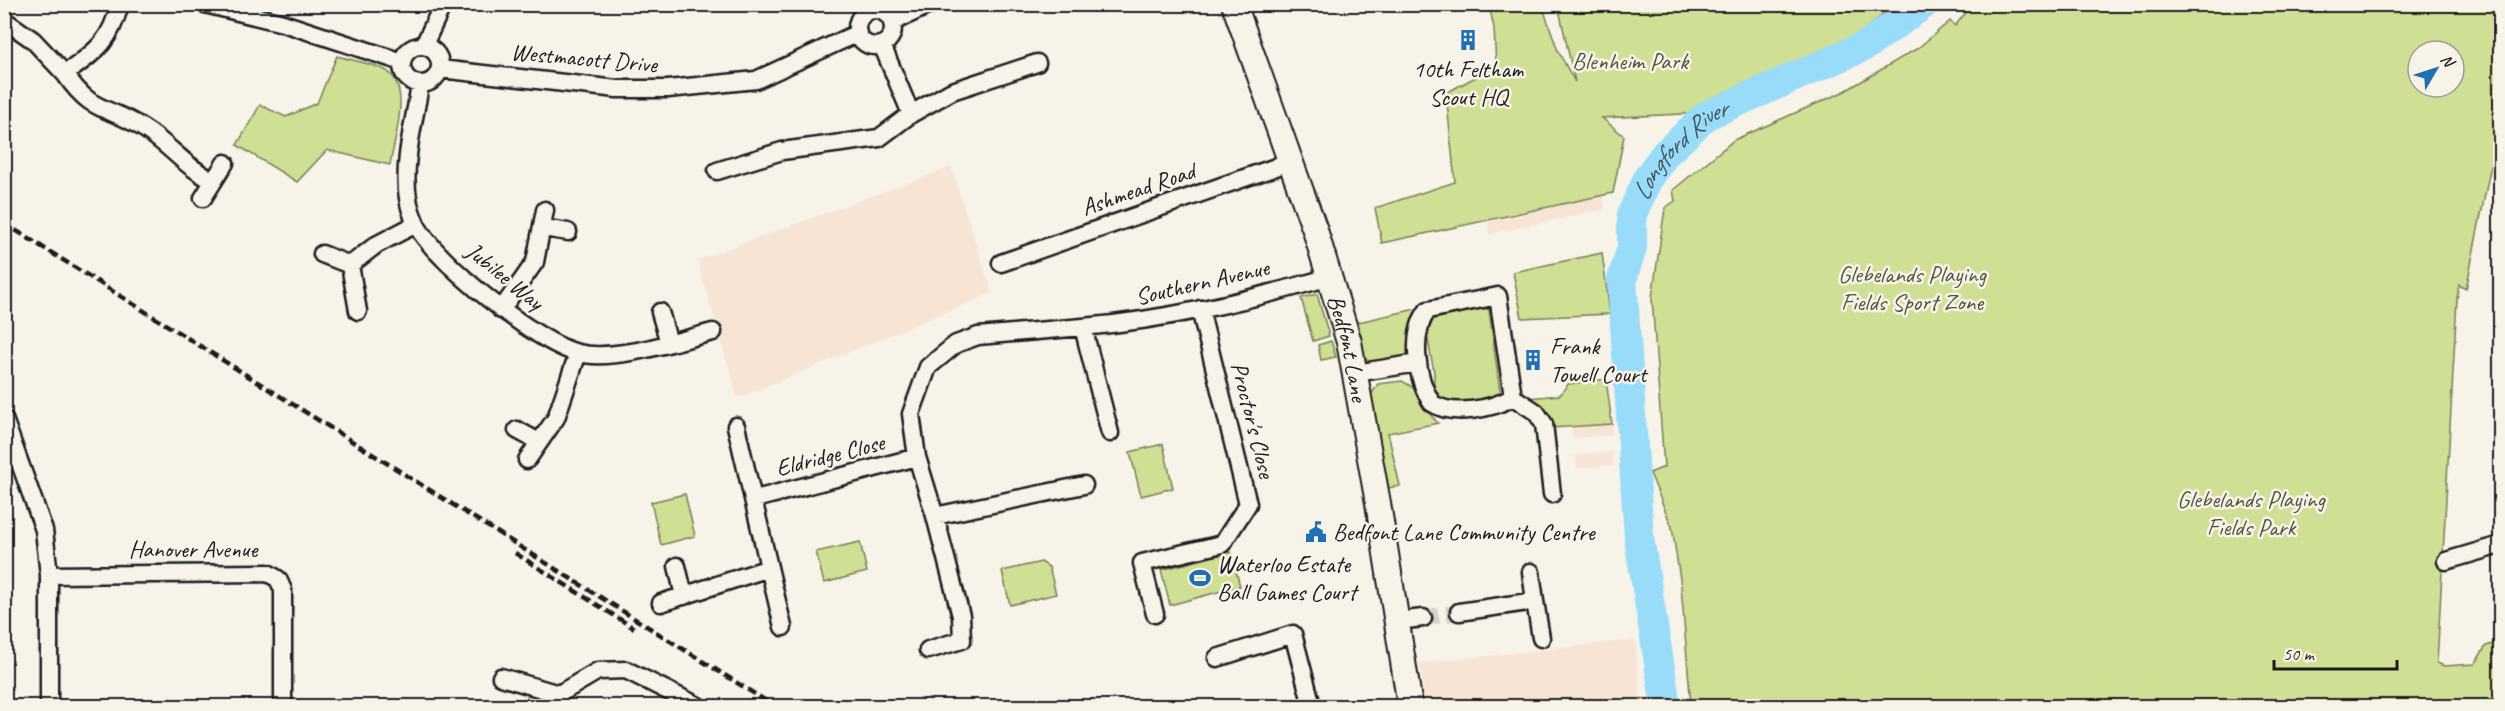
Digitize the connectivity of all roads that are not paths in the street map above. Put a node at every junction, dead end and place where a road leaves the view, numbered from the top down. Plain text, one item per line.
1 (120, 4) edge
2 (205, 4) edge
3 (443, 4) edge
4 (931, 4) edge
5 (1234, 4) edge
6 (871, 7) edge
7 (4, 20) edge
8 (892, 22) junction
9 (858, 33) junction
10 (424, 45) junction
11 (882, 45) junction
12 (402, 62) junction
13 (1037, 63) dead end
14 (440, 69) junction
15 (65, 74) junction
16 (420, 85) junction
17 (911, 114) junction
18 (1290, 159) junction
19 (225, 163) dead end
20 (717, 171) dead end
21 (213, 181) junction
22 (203, 198) dead end
23 (545, 210) dead end
24 (416, 224) junction
25 (543, 228) junction
26 (568, 232) dead end
27 (322, 254) dead end
28 (1001, 263) dead end
29 (350, 265) junction
30 (1330, 277) junction
31 (1200, 309) junction
32 (358, 310) dead end
33 (501, 310) junction
34 (660, 312) dead end
35 (1083, 327) junction
36 (713, 332) dead end
37 (669, 343) junction
38 (578, 353) junction
39 (1418, 363) junction
40 (1356, 373) junction
41 (1513, 397) junction
42 (4, 419) edge
43 (736, 426) dead end
44 (517, 430) dead end
45 (1110, 433) dead end
46 (539, 442) junction
47 (917, 457) junction
48 (527, 460) dead end
49 (1084, 485) dead end
50 (1552, 494) dead end
51 (755, 499) junction
52 (935, 516) junction
53 (2500, 545) edge
54 (2446, 561) dead end
55 (677, 566) dead end
56 (769, 568) junction
57 (1531, 572) dead end
58 (49, 575) junction
59 (684, 596) junction
60 (1535, 601) junction
61 (662, 603) dead end
62 (1459, 612) tunnel mouth
63 (1155, 615) dead end
64 (1423, 618) tunnel mouth
65 (1397, 621) junction
66 (783, 627) dead end
67 (1541, 638) dead end
68 (928, 650) dead end
69 (1217, 658) dead end
70 (501, 677) dead end
71 (557, 700) edge
72 (49, 706) edge
73 (283, 706) edge
74 (698, 706) edge
75 (1312, 706) edge
76 (1410, 706) edge

1 - 15 street
2 - 12 street
3 - 10 street
4 - 8 street
5 - 18 main road, Bedfont Lane
6 - 8 street
6 - 9 street
7 - 15 street
8 - 11 street
9 - 11 street
9 - 14 street, Westmacott Drive
10 - 12 street
10 - 14 street
11 - 17 street
12 - 16 street
13 - 17 street
14 - 16 street
15 - 21 street
16 - 24 street, Jubilee Way
17 - 20 street
18 - 28 street, Ashmead Road
18 - 30 main road, Bedfont Lane
19 - 21 street
21 - 22 street
23 - 25 street
24 - 29 street
24 - 33 street, Jubilee Way
25 - 26 street
25 - 33 street
27 - 29 street
29 - 32 street
30 - 31 street, Southern Avenue
30 - 40 main road, Bedfont Lane
31 - 35 street, Southern Avenue
31 - 63 street, Proctor's Close
33 - 38 street, Jubilee Way
34 - 37 street
35 - 45 street
35 - 47 street, Southern Avenue
36 - 37 street, Jubilee Way
37 - 38 street, Jubilee Way
38 - 46 street
39 - 40 street
39 - 41 street
39 - 41 street
40 - 65 main road, Bedfont Lane
41 - 50 street
42 - 58 street
43 - 51 street, Eldridge Close
44 - 46 street
46 - 48 street
47 - 51 street, Eldridge Close
47 - 52 street, Southern Avenue
49 - 52 street
51 - 56 street, Eldridge Close
52 - 68 street, Southern Avenue
53 - 54 street
55 - 59 street
56 - 59 street
56 - 66 street, Eldridge Close
57 - 60 street
58 - 72 street
58 - 73 street, Hanover Avenue
59 - 61 street
60 - 62 street
60 - 67 street
64 - 65 street
65 - 76 main road, Bedfont Lane
69 - 75 street
70 - 71 street
71 - 74 street

